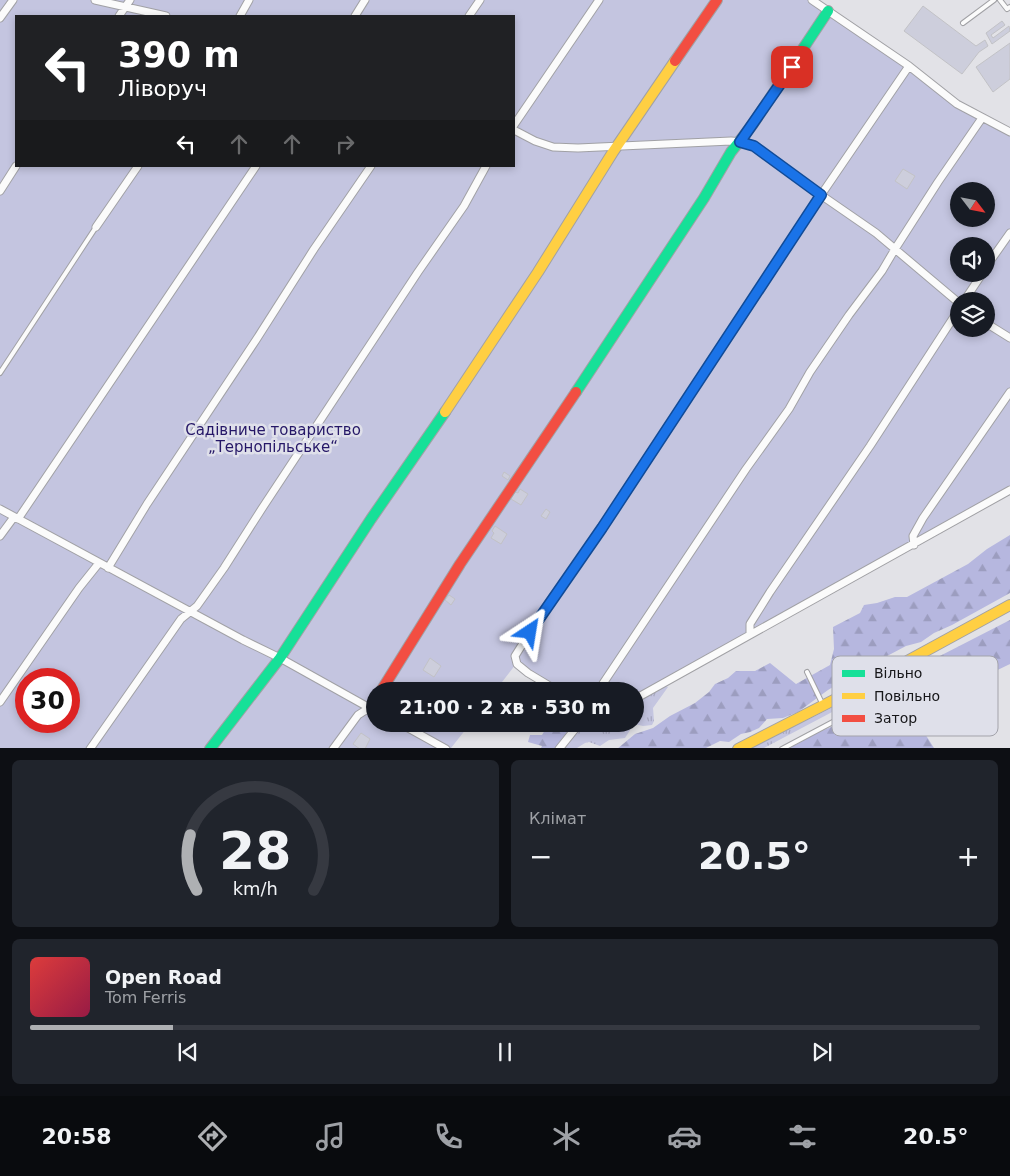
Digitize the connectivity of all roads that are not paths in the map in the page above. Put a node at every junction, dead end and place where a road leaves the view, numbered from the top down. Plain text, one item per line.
1 (13, 0) edge
2 (95, 0) edge
3 (250, 0) edge
4 (365, 0) edge
5 (480, 0) edge
6 (598, 0) edge
7 (717, 0) edge
8 (812, 0) edge
9 (994, 0) edge
10 (1000, 0) edge
11 (128, 3) edge
12 (1009, 10) edge
13 (828, 11) junction
14 (120, 15) edge
15 (163, 15) edge
16 (241, 15) edge
17 (356, 15) edge
18 (470, 15) edge
19 (0, 18) edge
20 (963, 23) dead end
21 (909, 66) junction
22 (982, 118) junction
23 (515, 124) edge
24 (515, 131) edge
25 (1010, 132) edge
26 (740, 142) junction
27 (618, 145) junction
28 (15, 167) edge
29 (137, 167) edge
30 (255, 167) edge
31 (370, 167) edge
32 (485, 167) edge
33 (0, 191) edge
34 (821, 195) junction
35 (96, 227) joint
36 (1010, 233) edge
37 (894, 248) junction
38 (995, 255) edge
39 (950, 295) edge
40 (950, 323) edge
41 (995, 329) edge
42 (1010, 338) edge
43 (0, 372) edge
44 (1010, 392) edge
45 (1010, 490) edge
46 (0, 509) edge
47 (16, 518) junction
48 (0, 536) edge
49 (914, 544) junction
50 (99, 563) junction
51 (108, 568) junction
52 (1010, 605) edge
53 (189, 611) junction
54 (750, 634) junction
55 (916, 656) edge
56 (280, 658) junction
57 (807, 672) dead end
58 (387, 682) edge
59 (543, 682) edge
60 (604, 682) edge
61 (644, 694) edge
62 (832, 700) edge
63 (0, 702) edge
64 (823, 705) junction
65 (366, 707) edge
66 (366, 713) edge
67 (832, 722) edge
68 (416, 732) edge
69 (572, 732) edge
70 (90, 748) edge
71 (210, 748) edge
72 (333, 748) edge
73 (446, 748) edge
74 (559, 748) edge
75 (738, 748) edge
76 (782, 748) edge

1 - 19 street
2 - 11 street
3 - 16 street
4 - 17 street
5 - 18 street
6 - 23 street
7 - 27 main road
8 - 13 street
9 - 20 lane
10 - 12 lane
11 - 14 street
11 - 15 street
13 - 21 street
13 - 26 main road
21 - 22 street
21 - 34 street
22 - 25 street
22 - 37 street
24 - 27 street
26 - 27 street
26 - 34 street
26 - 58 main road
27 - 56 main road
28 - 33 street
29 - 35 street
30 - 47 street
31 - 51 street
32 - 53 street
34 - 37 street
34 - 59 street
35 - 43 lane
36 - 38 street
37 - 39 street
37 - 60 street
40 - 54 street
41 - 42 street
44 - 49 street
45 - 49 street
46 - 47 street
47 - 48 street
47 - 50 street
49 - 54 street
50 - 51 street
50 - 63 street
51 - 53 street
52 - 55 main road
53 - 56 street
53 - 70 street
54 - 61 street
56 - 65 street
56 - 71 main road
57 - 64 lane
62 - 64 main road
64 - 75 main road
66 - 72 street
67 - 76 lane
68 - 73 street
69 - 74 street

